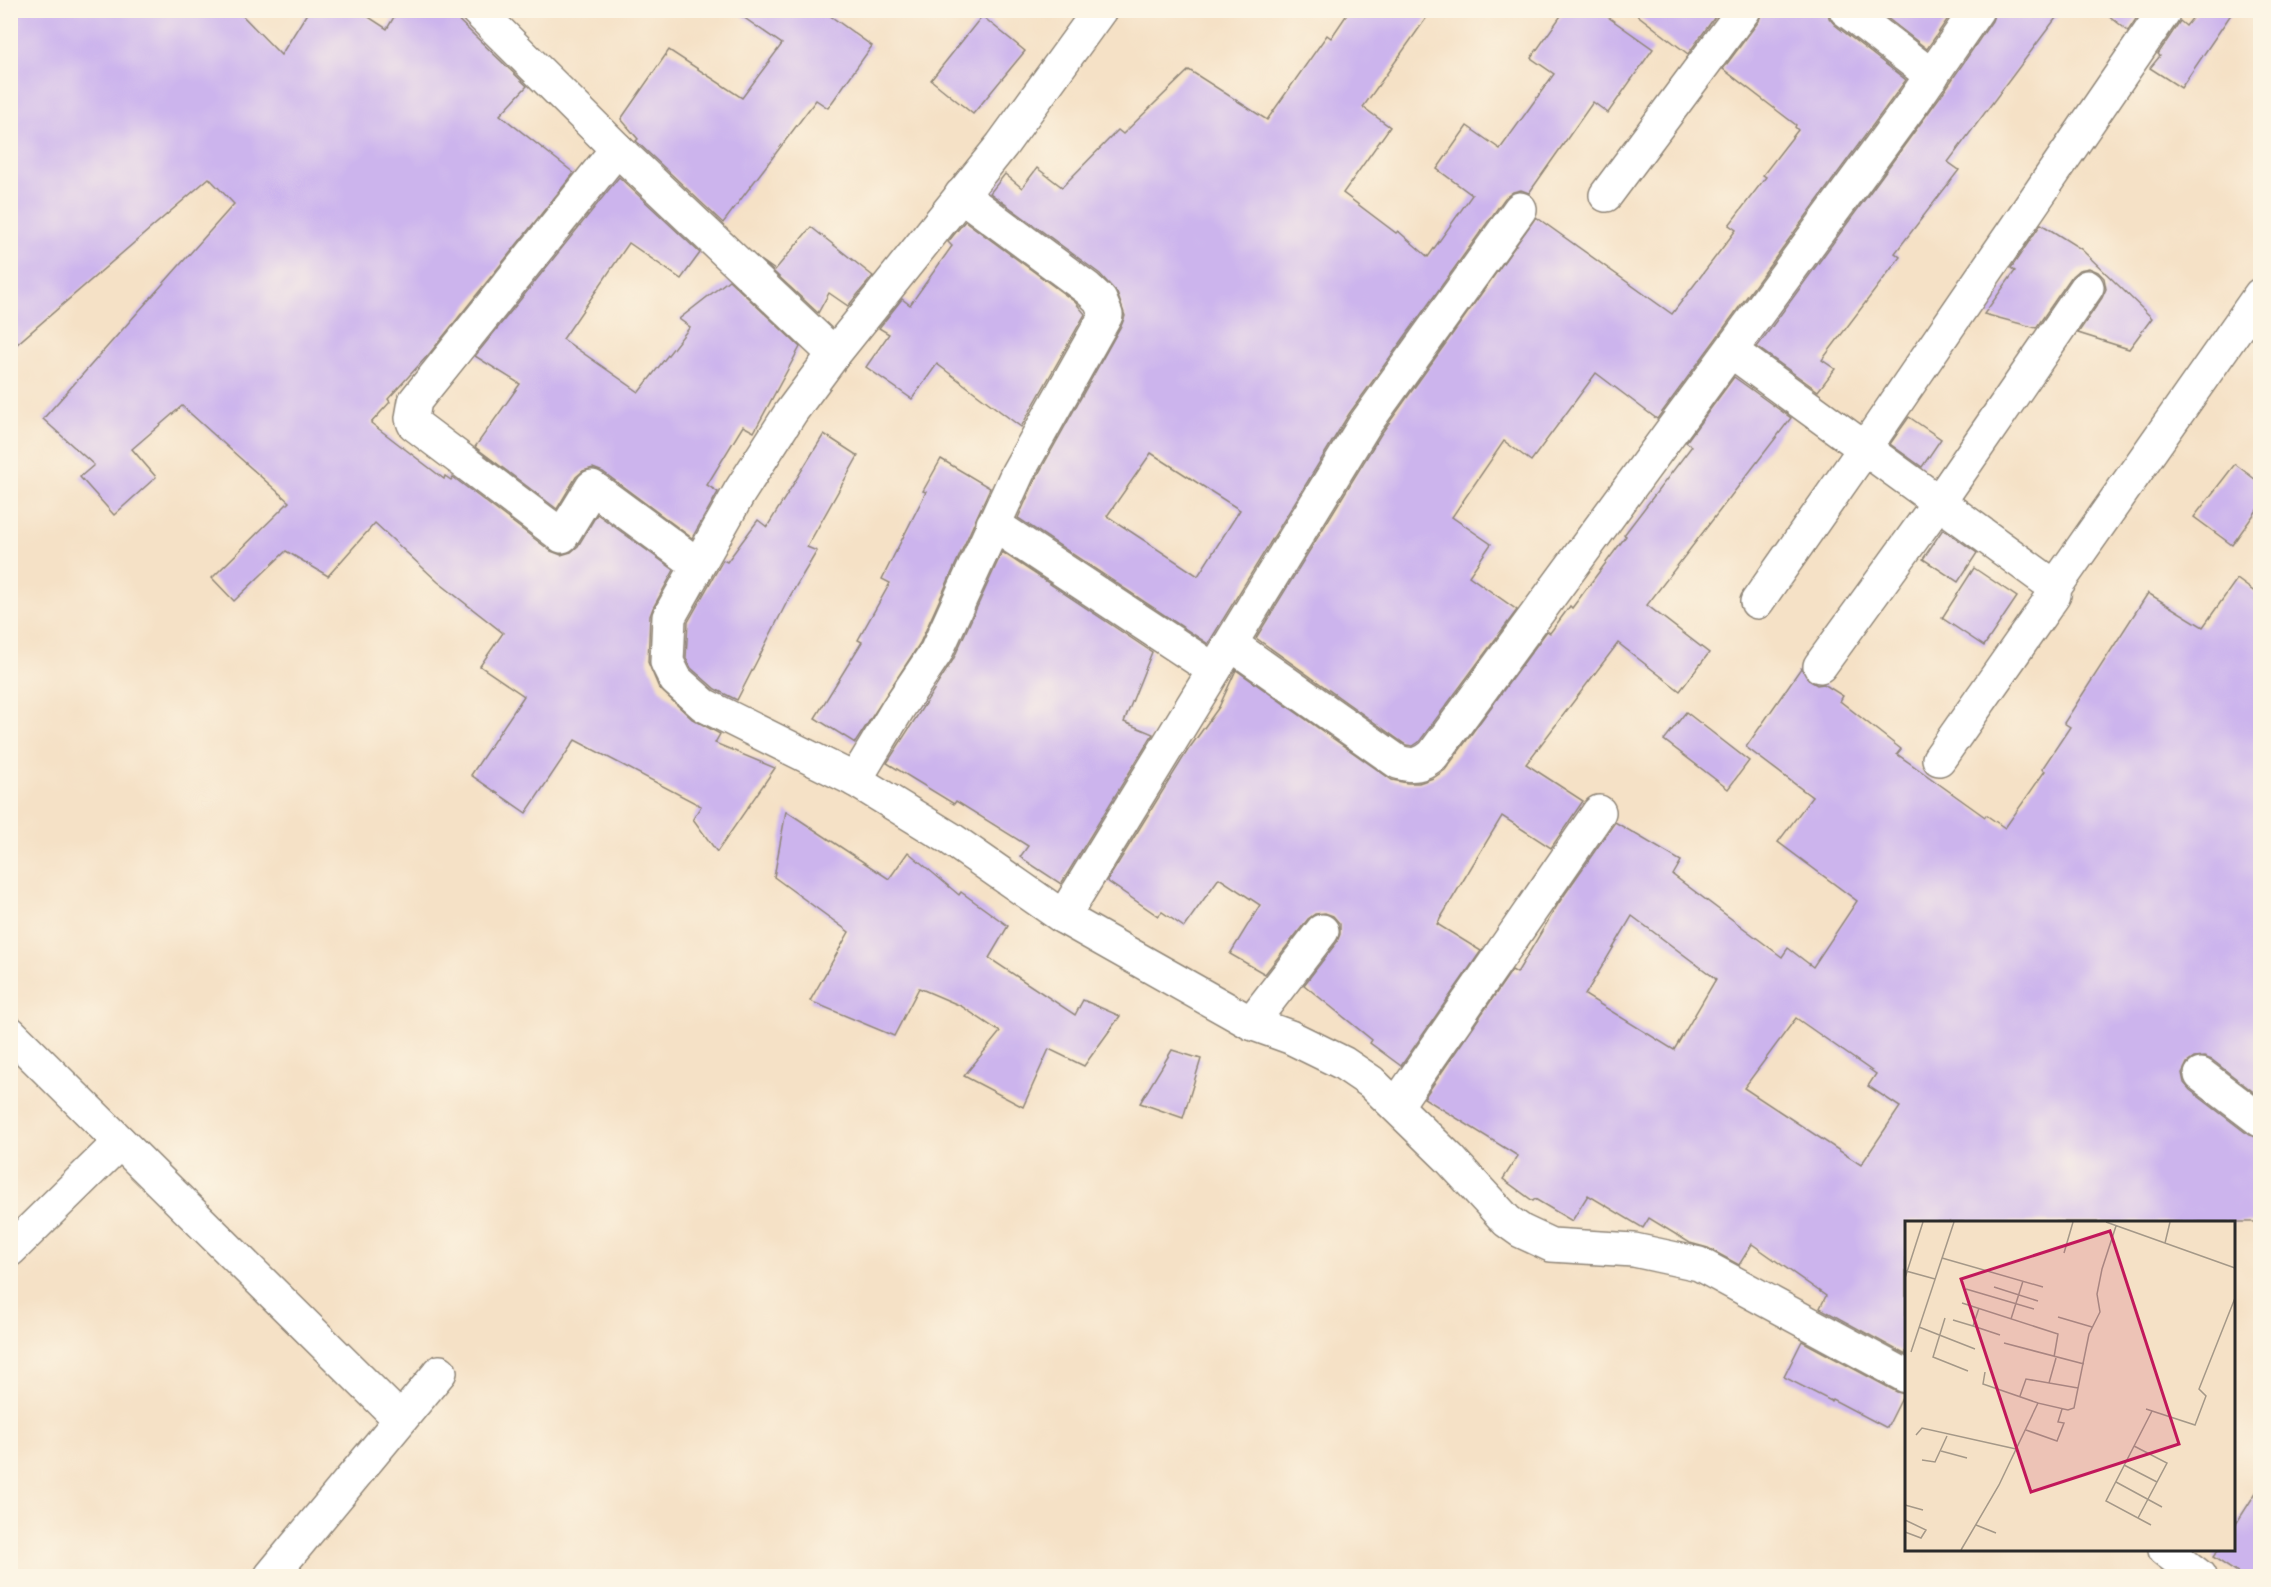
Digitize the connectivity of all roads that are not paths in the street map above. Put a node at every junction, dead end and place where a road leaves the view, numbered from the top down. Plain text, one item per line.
1 (477, 10) edge
2 (1100, 10) edge
3 (1744, 10) edge
4 (1846, 10) edge
5 (1977, 10) edge
6 (2163, 13) dead end
7 (1932, 76) junction
8 (616, 148) junction
9 (961, 195) junction
10 (1606, 195) dead end
11 (1520, 209) dead end
12 (2087, 287) dead end
13 (2260, 295) edge
14 (1731, 351) junction
15 (834, 354) junction
16 (1866, 448) junction
17 (1939, 502) junction
18 (993, 524) junction
19 (698, 565) junction
20 (2055, 586) junction
21 (1757, 602) dead end
22 (1222, 657) junction
23 (1820, 666) dead end
24 (1939, 759) dead end
25 (855, 780) junction
26 (1599, 812) dead end
27 (1064, 916) junction
28 (1322, 931) dead end
29 (1251, 1023) junction
30 (10, 1033) edge
31 (2201, 1075) dead end
32 (1396, 1106) junction
33 (2260, 1119) edge
34 (120, 1142) junction
35 (10, 1250) edge
36 (440, 1372) dead end
37 (1905, 1375) edge
38 (400, 1419) junction
39 (2166, 1551) edge
40 (271, 1576) edge
41 (2199, 1576) edge

1 - 8 street
2 - 9 street
3 - 10 street
4 - 7 street
5 - 7 street
6 - 16 street
7 - 14 street
8 - 15 street
8 - 19 street
9 - 15 street
9 - 18 street
11 - 22 street
12 - 17 street
13 - 20 street
14 - 16 street
14 - 22 street
15 - 19 street
16 - 17 street
16 - 21 street
17 - 20 street
17 - 23 street
18 - 22 street
18 - 25 street
19 - 25 street
20 - 24 street
22 - 27 street
25 - 27 street
26 - 32 street
27 - 29 street
28 - 29 street
29 - 32 street
30 - 34 street
31 - 33 street
32 - 37 street
34 - 35 street
34 - 38 street
36 - 38 street
38 - 40 street
39 - 41 street

